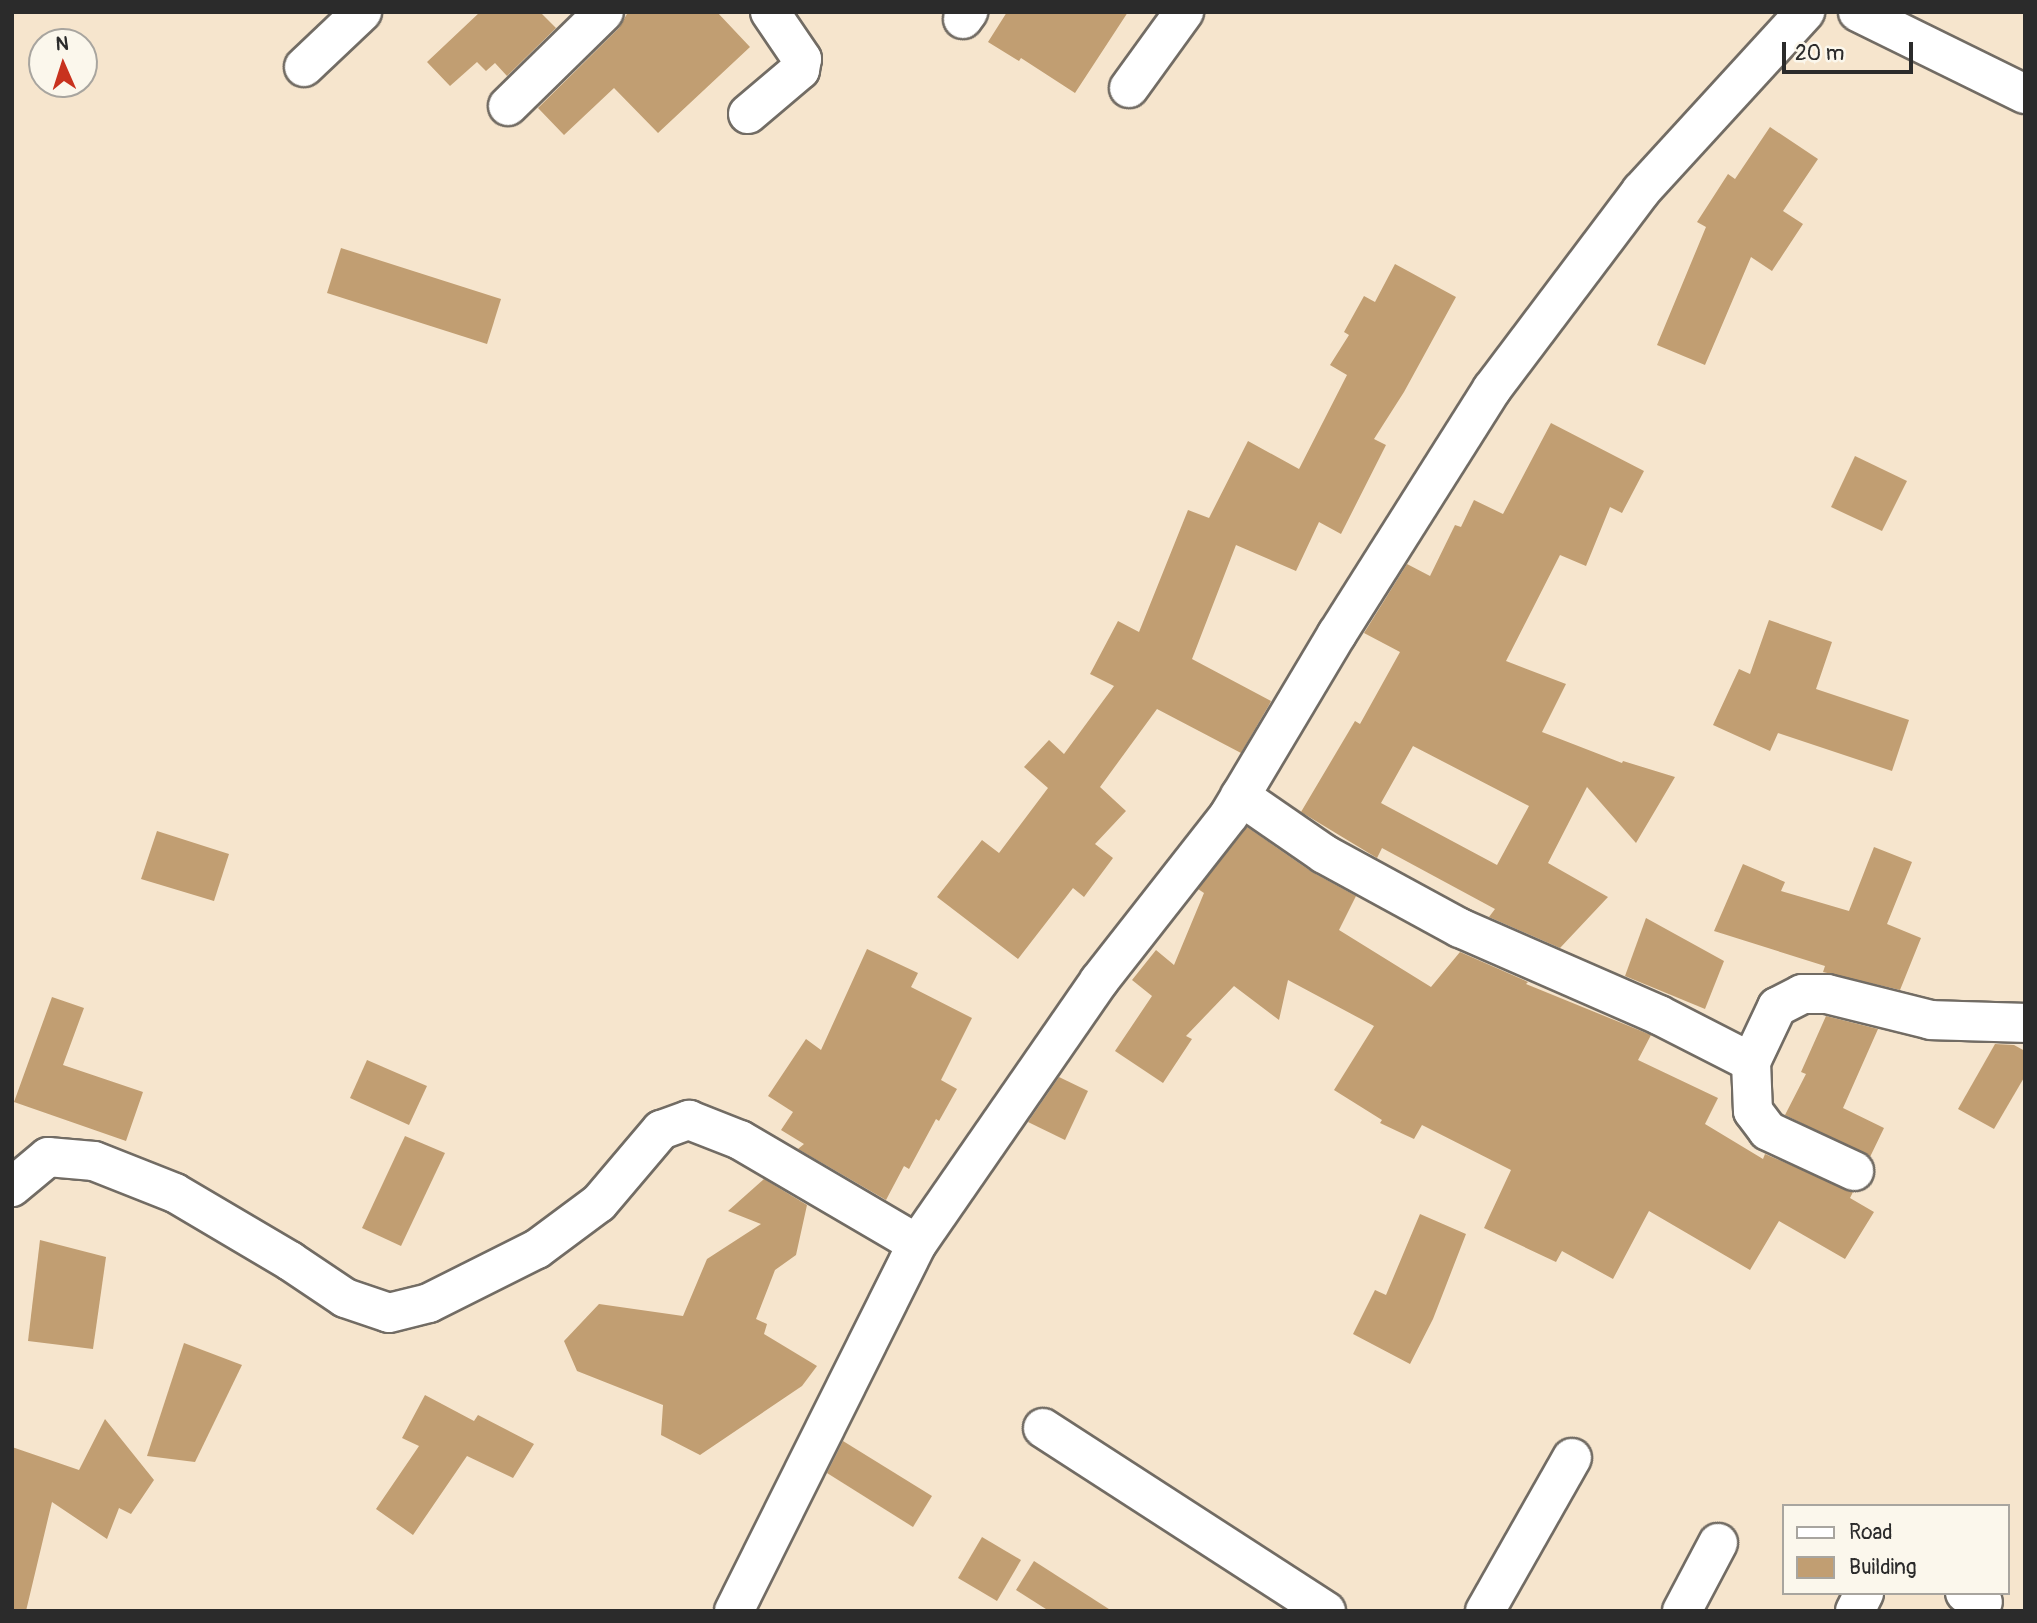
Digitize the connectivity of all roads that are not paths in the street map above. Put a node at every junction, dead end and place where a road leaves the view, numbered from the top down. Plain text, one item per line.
1 (362, 12) edge
2 (604, 12) edge
3 (770, 12) edge
4 (1184, 12) edge
5 (1805, 12) edge
6 (1858, 12) edge
7 (304, 67) dead end
8 (1129, 88) dead end
9 (2025, 94) edge
10 (508, 106) dead end
11 (748, 114) dead end
12 (1240, 796) junction
13 (2025, 1023) edge
14 (1751, 1062) junction
15 (1854, 1171) dead end
16 (12, 1186) edge
17 (917, 1244) junction
18 (1043, 1428) dead end
19 (1572, 1458) dead end
20 (1718, 1543) dead end
21 (1863, 1595) edge
22 (734, 1611) edge
23 (1326, 1611) edge
24 (1485, 1611) edge
25 (1682, 1611) edge
26 (1855, 1611) edge

1 - 7 street
2 - 10 street
3 - 11 street
4 - 8 street
5 - 12 street
6 - 9 street
12 - 14 street
12 - 17 street
13 - 14 street
14 - 15 street
16 - 17 street
17 - 22 street
18 - 23 street
19 - 24 street
20 - 25 street
21 - 26 street

